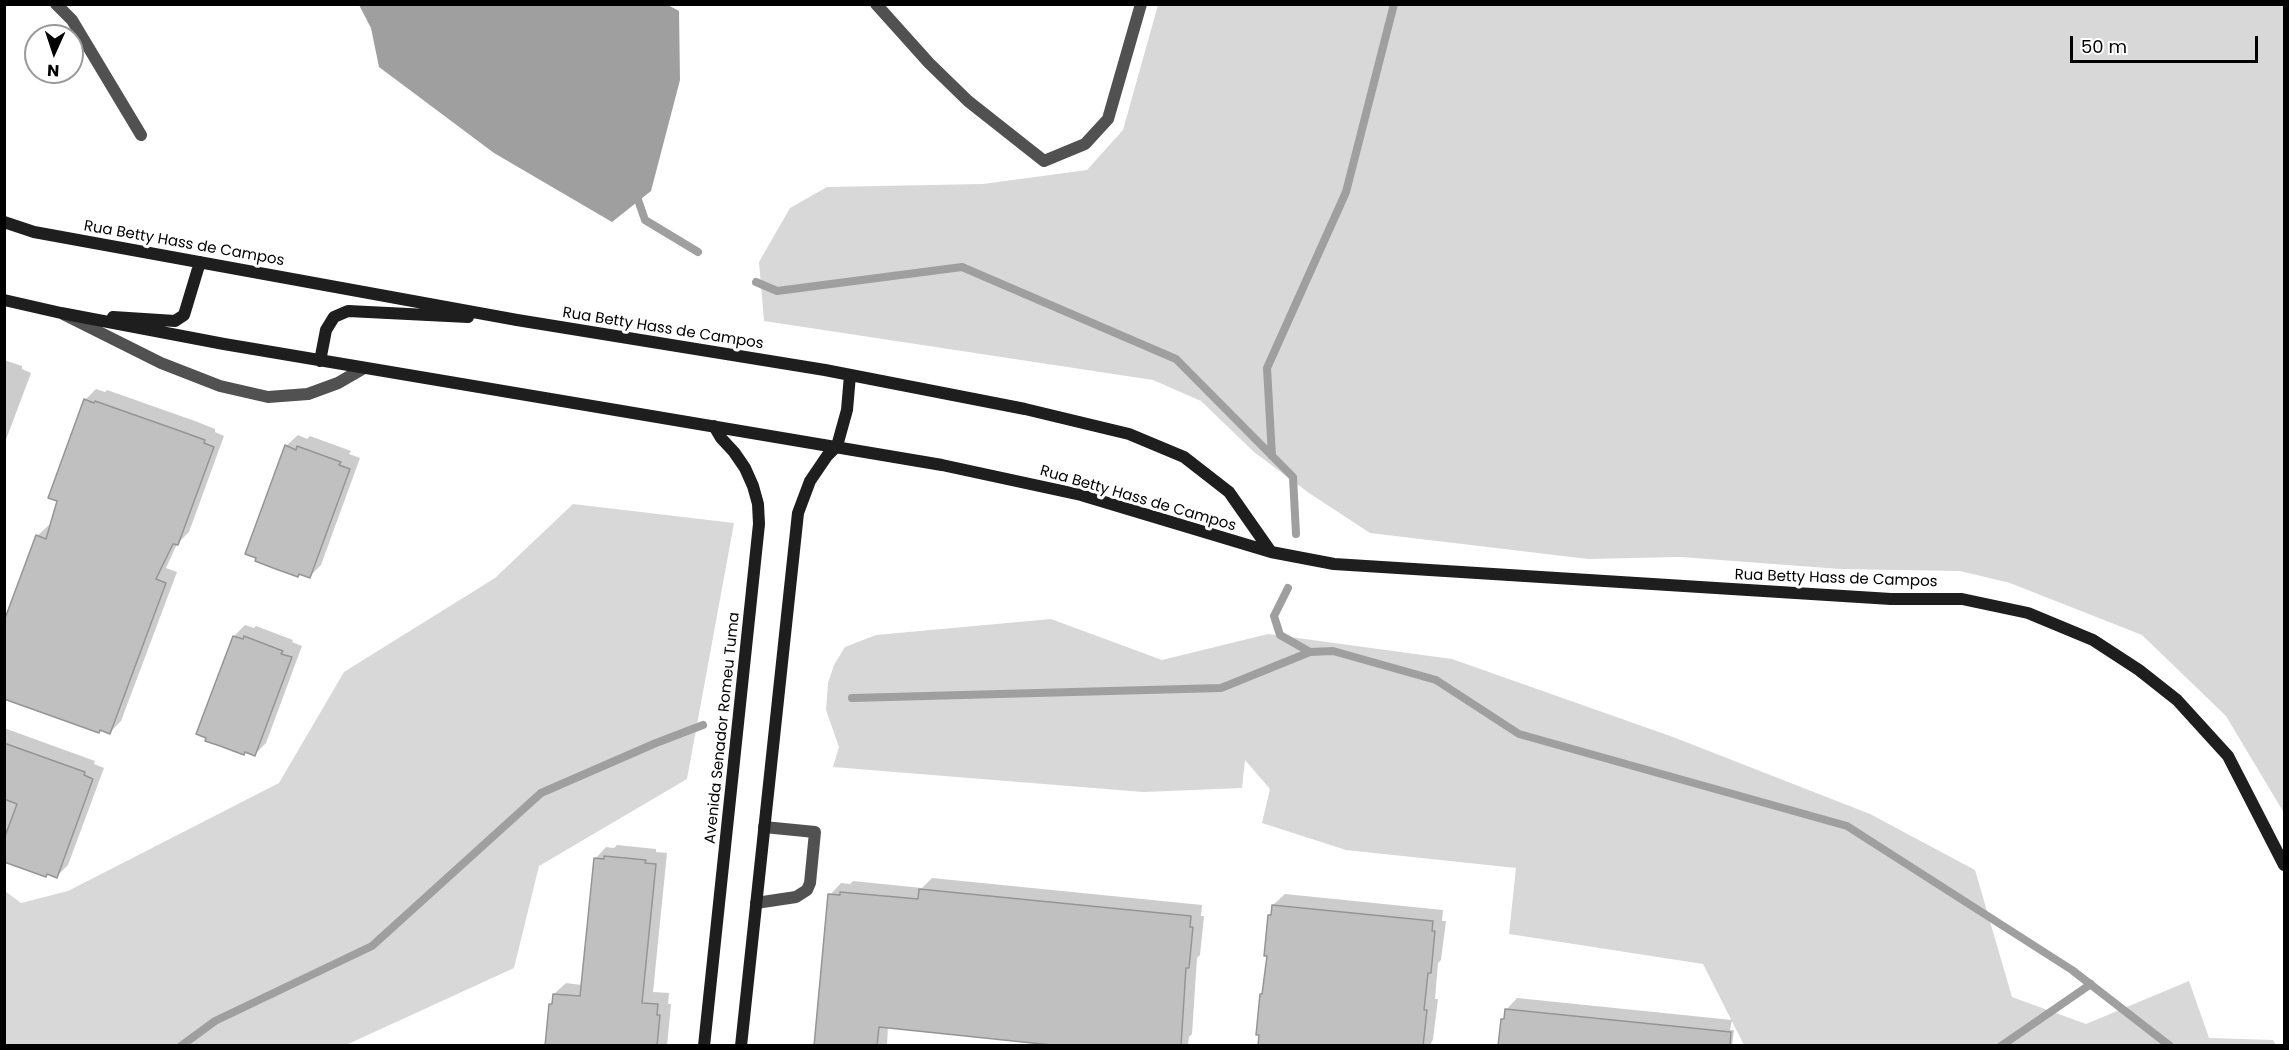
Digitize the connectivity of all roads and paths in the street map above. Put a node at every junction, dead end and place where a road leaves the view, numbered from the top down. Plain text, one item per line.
1 (56, 4) edge
2 (1141, 4) edge
3 (882, 7) edge
4 (141, 135) dead end
5 (4, 222) edge
6 (200, 262) junction
7 (4, 300) edge
8 (61, 313) junction
9 (518, 320) junction
10 (320, 361) junction
11 (364, 368) junction
12 (850, 375) junction
13 (714, 426) junction
14 (837, 446) junction
15 (1270, 552) junction
16 (764, 827) junction
17 (2284, 865) edge
18 (756, 903) junction
19 (704, 1046) edge
20 (741, 1046) edge

1 - 4 street
2 - 3 street
5 - 6 street, Rua Betty Hass de Campos
6 - 8 street
6 - 9 street, Rua Betty Hass de Campos
7 - 8 street, Rua Betty Hass de Campos
8 - 10 street, Rua Betty Hass de Campos
8 - 11 street
9 - 10 street
9 - 12 street, Rua Betty Hass de Campos
10 - 11 street, Rua Betty Hass de Campos
11 - 13 street, Rua Betty Hass de Campos
12 - 14 street
12 - 15 street, Rua Betty Hass de Campos
13 - 14 street, Rua Betty Hass de Campos
13 - 19 street, Avenida Senador Romeu Tuma
14 - 15 street, Rua Betty Hass de Campos
14 - 16 street
15 - 17 street, Rua Betty Hass de Campos
16 - 18 street
16 - 18 street
18 - 20 street

